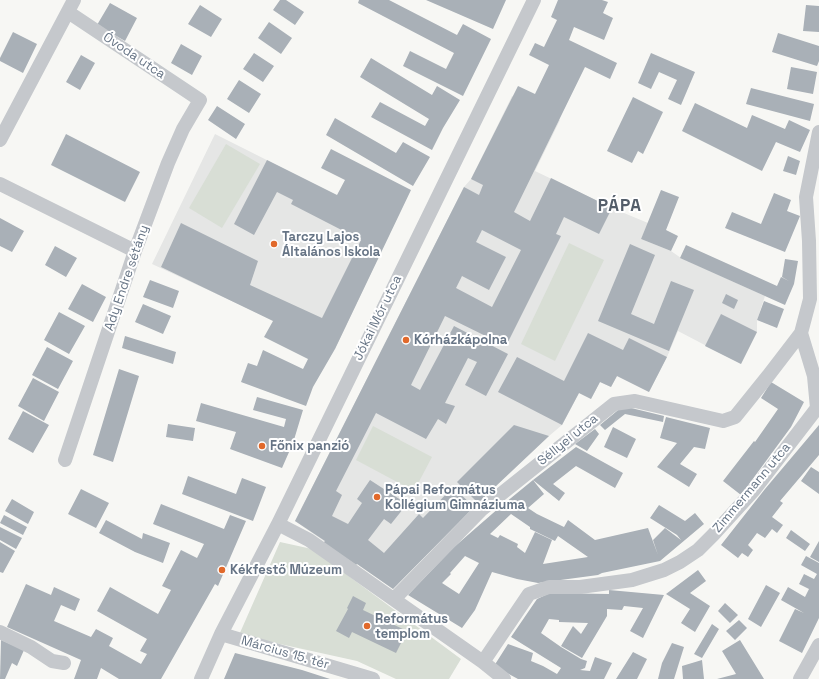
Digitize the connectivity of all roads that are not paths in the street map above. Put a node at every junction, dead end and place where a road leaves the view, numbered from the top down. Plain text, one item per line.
1 (534, 0) edge
2 (71, 6) edge
3 (200, 100) joint
4 (819, 132) edge
5 (0, 140) edge
6 (0, 184) edge
7 (135, 251) junction
8 (814, 300) edge
9 (801, 333) junction
10 (818, 409) edge
11 (65, 460) dead end
12 (278, 524) junction
13 (394, 598) junction
14 (0, 632) edge
15 (220, 634) junction
16 (819, 644) edge
17 (483, 662) junction
18 (64, 663) dead end
19 (201, 679) edge
20 (373, 679) edge
21 (504, 679) edge
22 (800, 679) edge

1 - 12 street, Jókai Mór utca
2 - 3 street, Óvoda utca
2 - 5 street
3 - 7 street, Ady Endre sétány
4 - 8 street
6 - 7 street
7 - 11 street, Ady Endre sétány
8 - 9 street
9 - 10 street
9 - 13 street, Séllyei utca
10 - 17 street, Zimmermann utca
12 - 13 street
12 - 15 street, Jókai Mór utca
13 - 17 street
14 - 18 street
15 - 19 street, Jókai Mór utca
15 - 20 street, Március 15. tér
16 - 22 street
17 - 21 street

